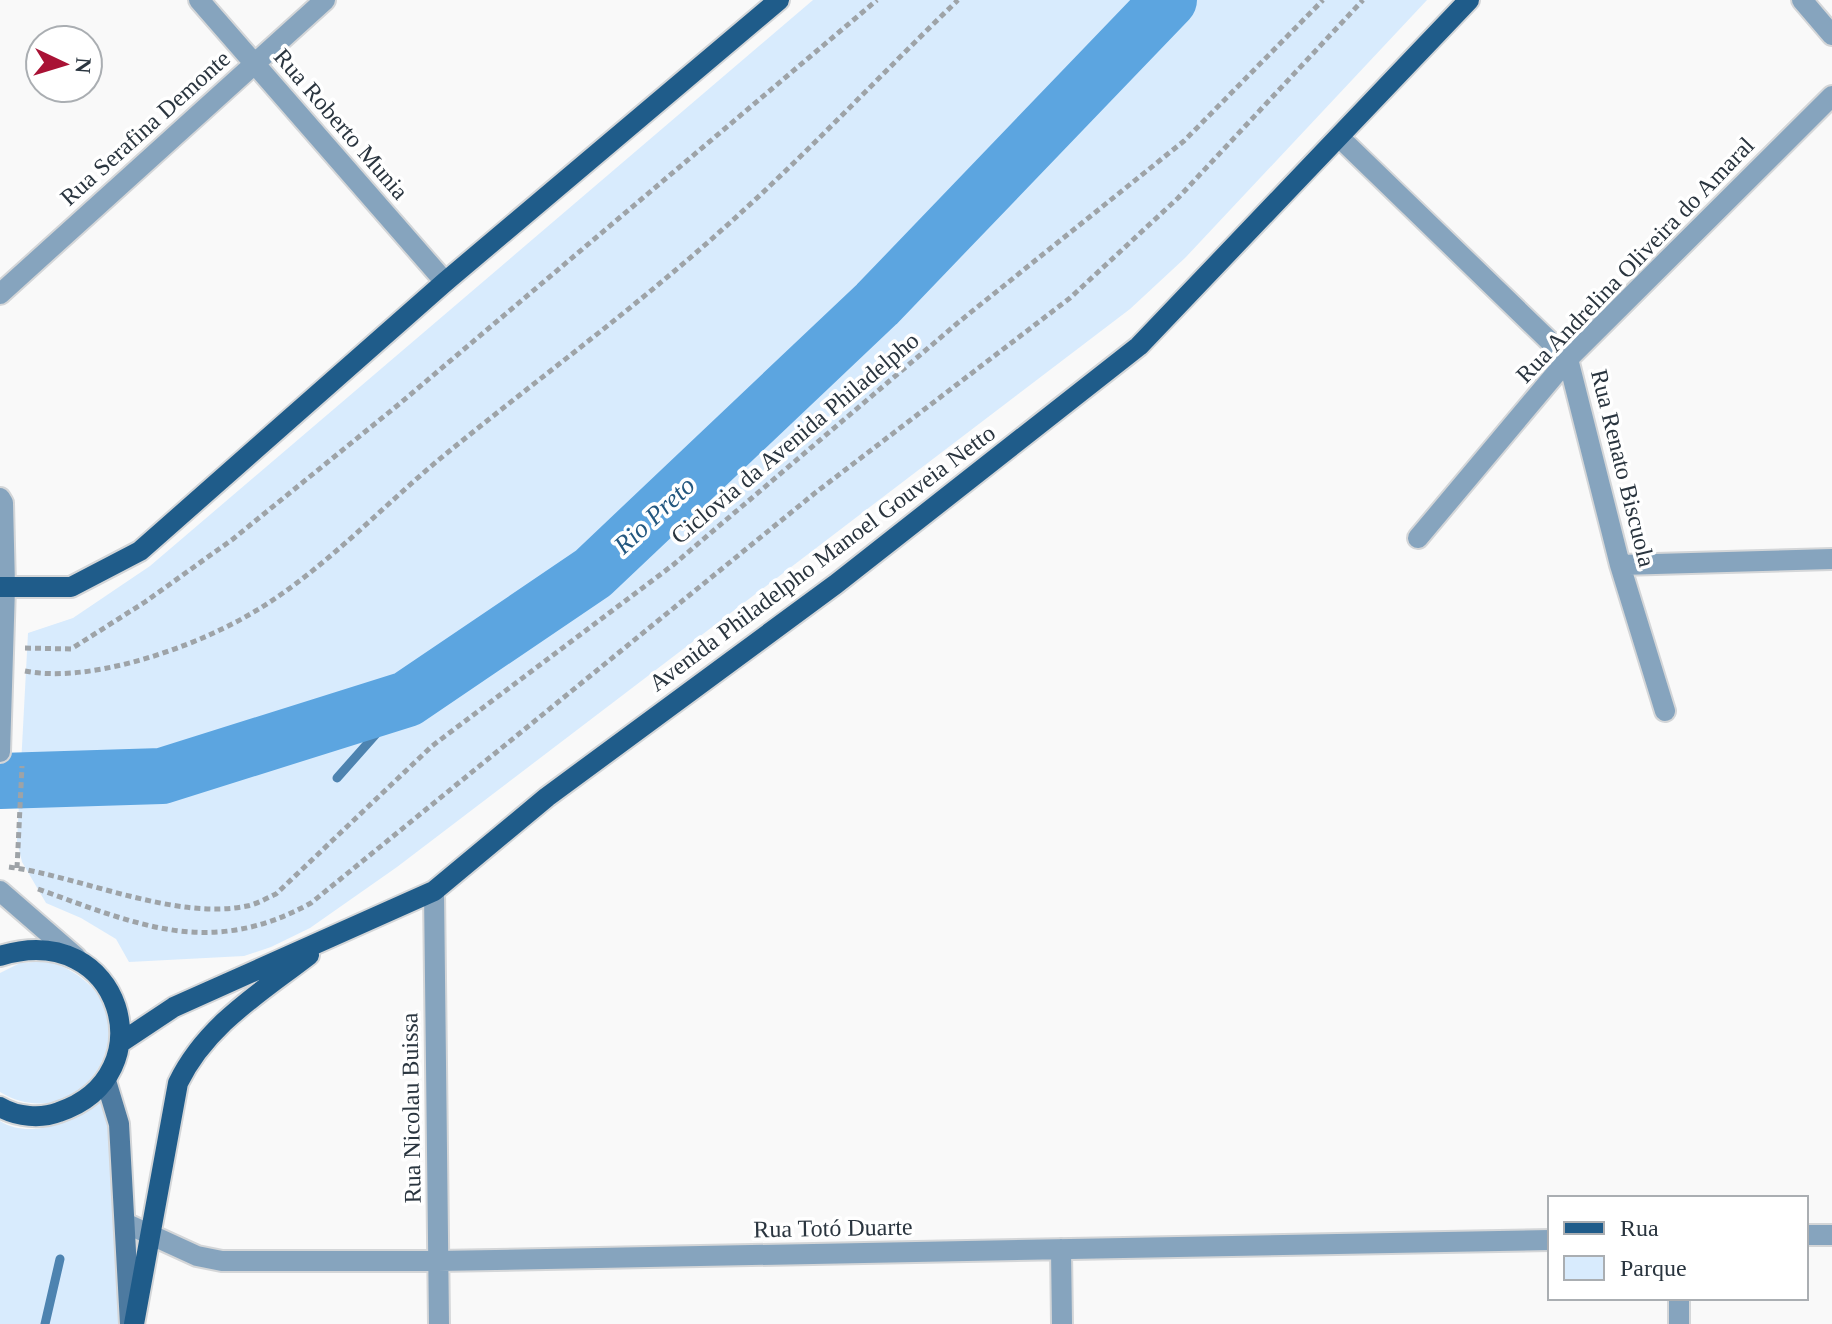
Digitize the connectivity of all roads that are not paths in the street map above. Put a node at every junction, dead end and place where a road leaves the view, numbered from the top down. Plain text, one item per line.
1 (199, 0) edge
2 (325, 0) edge
3 (779, 0) edge
4 (1469, 0) edge
5 (1802, 0) edge
6 (1832, 35) edge
7 (254, 64) junction
8 (1832, 96) edge
9 (1339, 137) junction
10 (445, 282) junction
11 (0, 294) edge
12 (1568, 359) junction
13 (0, 498) edge
14 (1418, 538) dead end
15 (1832, 559) edge
16 (1620, 565) junction
17 (3, 587) edge
18 (1665, 711) dead end
19 (0, 752) edge
20 (8, 886) edge
21 (434, 891) junction
22 (335, 935) junction
23 (0, 956) edge
24 (76, 957) junction
25 (120, 1043) junction
26 (106, 1081) junction
27 (0, 1107) edge
28 (125, 1223) junction
29 (152, 1235) junction
30 (1808, 1235) edge
31 (1832, 1235) edge
32 (1548, 1240) edge
33 (1061, 1249) junction
34 (438, 1261) junction
35 (1679, 1300) edge
36 (132, 1324) edge
37 (439, 1324) edge
38 (1062, 1324) edge
39 (1679, 1324) edge

1 - 7 street, Rua Roberto Munia
2 - 7 street, Rua Serafina Demonte
3 - 10 main road
4 - 9 main road, Avenida Philadelpho Manoel Gouveia Netto
5 - 6 street
7 - 10 street, Rua Roberto Munia
7 - 11 street, Rua Serafina Demonte
8 - 12 street, Rua Andrelina Oliveira do Amaral
9 - 12 street, Rua Renato Biscuola
9 - 21 main road, Avenida Philadelpho Manoel Gouveia Netto
10 - 17 main road
12 - 14 street, Rua Andrelina Oliveira do Amaral
12 - 16 street, Rua Renato Biscuola
13 - 17 street
15 - 16 street
16 - 18 street, Rua Renato Biscuola
17 - 19 street
20 - 24 street
21 - 22 main road, Avenida Philadelpho Manoel Gouveia Netto
21 - 34 street, Rua Nicolau Buissa
22 - 25 main road, Avenida Philadelpho Manoel Gouveia Netto
22 - 29 main road
23 - 24 main road
24 - 25 main road
25 - 26 main road
26 - 27 main road
26 - 28 main road
28 - 29 street, Rua Totó Duarte
28 - 36 main road
29 - 34 street, Rua Totó Duarte
29 - 36 main road
30 - 31 street
32 - 33 street, Rua Totó Duarte
33 - 34 street, Rua Totó Duarte
33 - 38 street
34 - 37 street, Rua Nicolau Buissa
35 - 39 street

